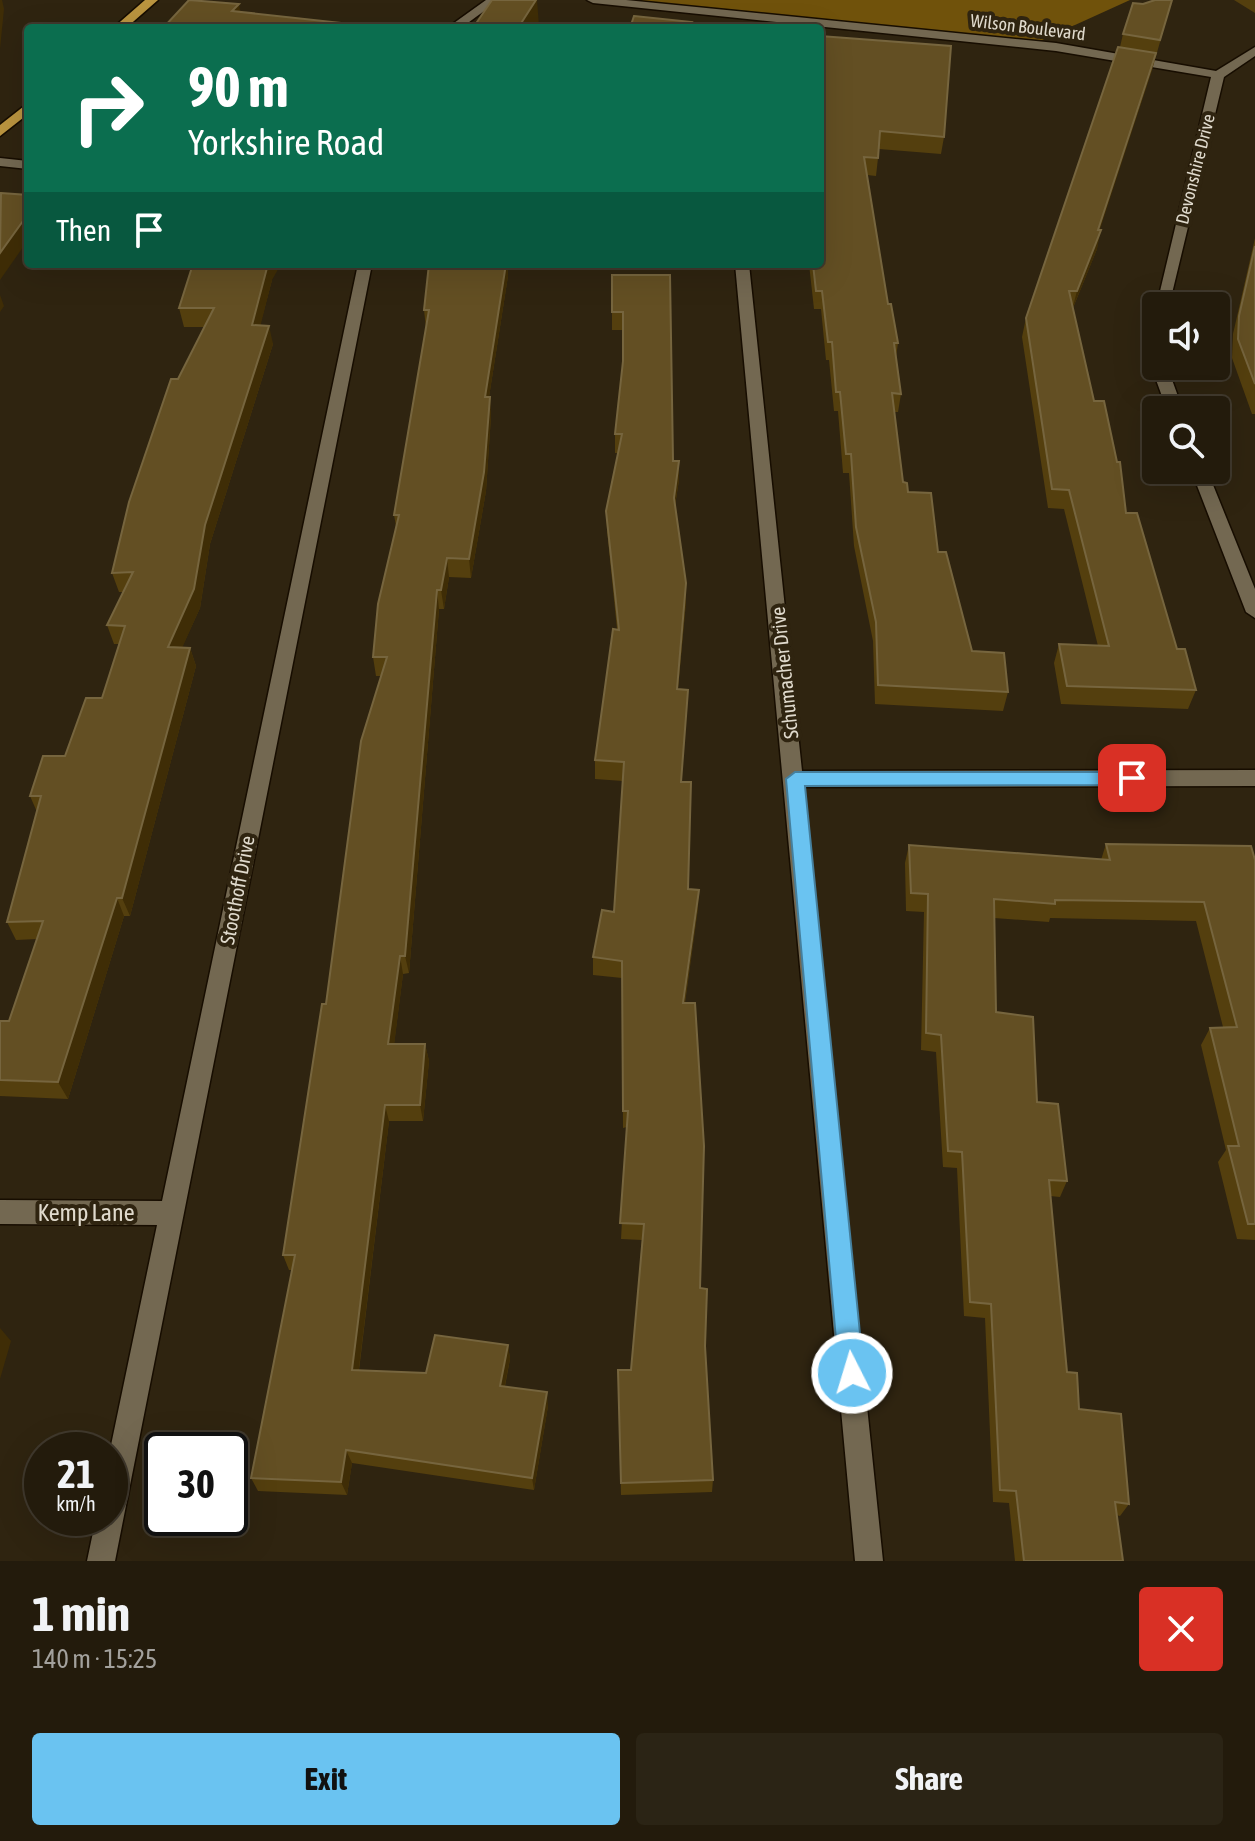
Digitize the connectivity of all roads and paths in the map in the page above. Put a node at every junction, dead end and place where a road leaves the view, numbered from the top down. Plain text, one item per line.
1 (152, 0) edge
2 (493, 0) edge
3 (593, 0) edge
4 (124, 24) edge
5 (459, 24) edge
6 (1255, 51) edge
7 (1218, 75) junction
8 (24, 111) edge
9 (0, 132) edge
10 (0, 162) edge
11 (24, 165) edge
12 (364, 268) edge
13 (742, 268) edge
14 (1165, 292) edge
15 (1205, 484) edge
16 (1255, 612) edge
17 (1255, 778) edge
18 (795, 779) junction
19 (0, 1212) edge
20 (172, 1213) junction
21 (127, 1432) edge
22 (106, 1536) edge
23 (101, 1561) edge
24 (869, 1561) edge

1 - 4 main road
2 - 5 street
3 - 7 street, Wilson Boulevard
6 - 7 street
7 - 14 street, Devonshire Drive
8 - 9 main road
10 - 11 street
12 - 20 street, Stoothoff Drive
13 - 18 street, Schumacher Drive
15 - 16 street
17 - 18 street
18 - 24 street, Schumacher Drive
19 - 20 street, Kemp Lane
20 - 21 street, Stoothoff Drive
22 - 23 street, Stoothoff Drive

